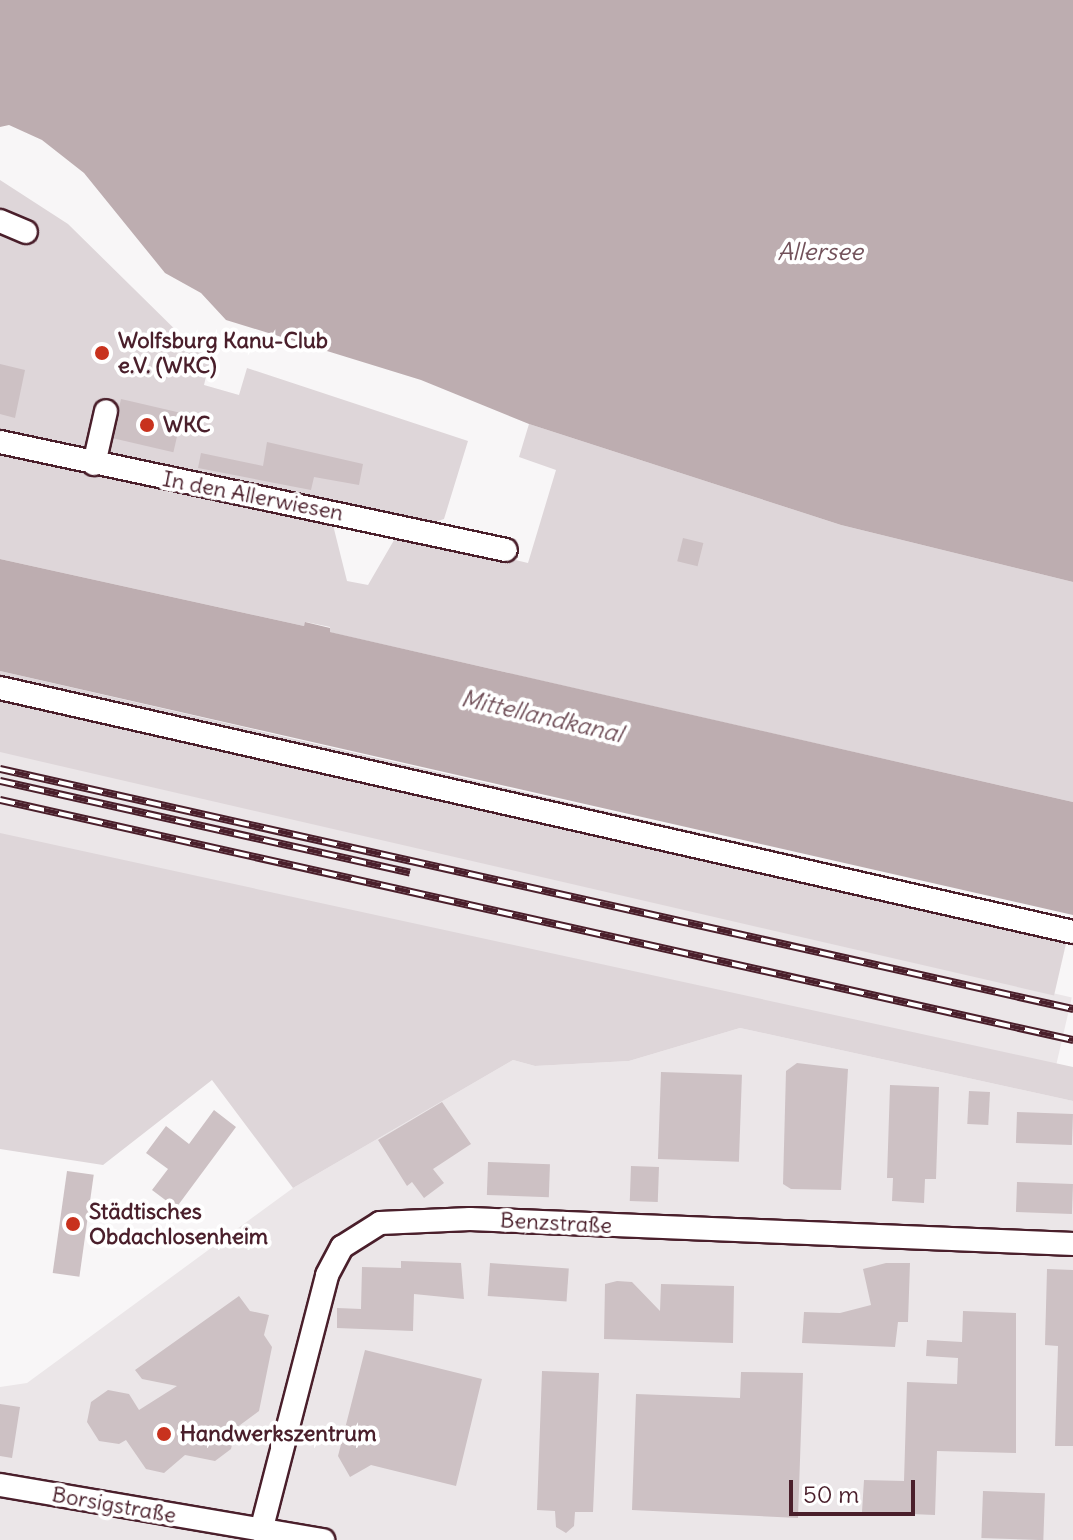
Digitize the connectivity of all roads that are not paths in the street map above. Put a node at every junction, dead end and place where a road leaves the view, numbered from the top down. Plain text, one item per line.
1 (0, 221) edge
2 (26, 232) dead end
3 (106, 411) dead end
4 (0, 442) edge
5 (94, 464) junction
6 (506, 550) dead end
7 (0, 688) edge
8 (1073, 932) edge
9 (1073, 1244) edge
10 (0, 1485) edge
11 (261, 1531) junction
12 (323, 1540) edge

1 - 2 street
3 - 5 street
4 - 5 street, In den Allerwiesen
5 - 6 street, In den Allerwiesen
7 - 8 street
9 - 11 street, Benzstraße
10 - 11 street, Borsigstraße
11 - 12 street, Borsigstraße

